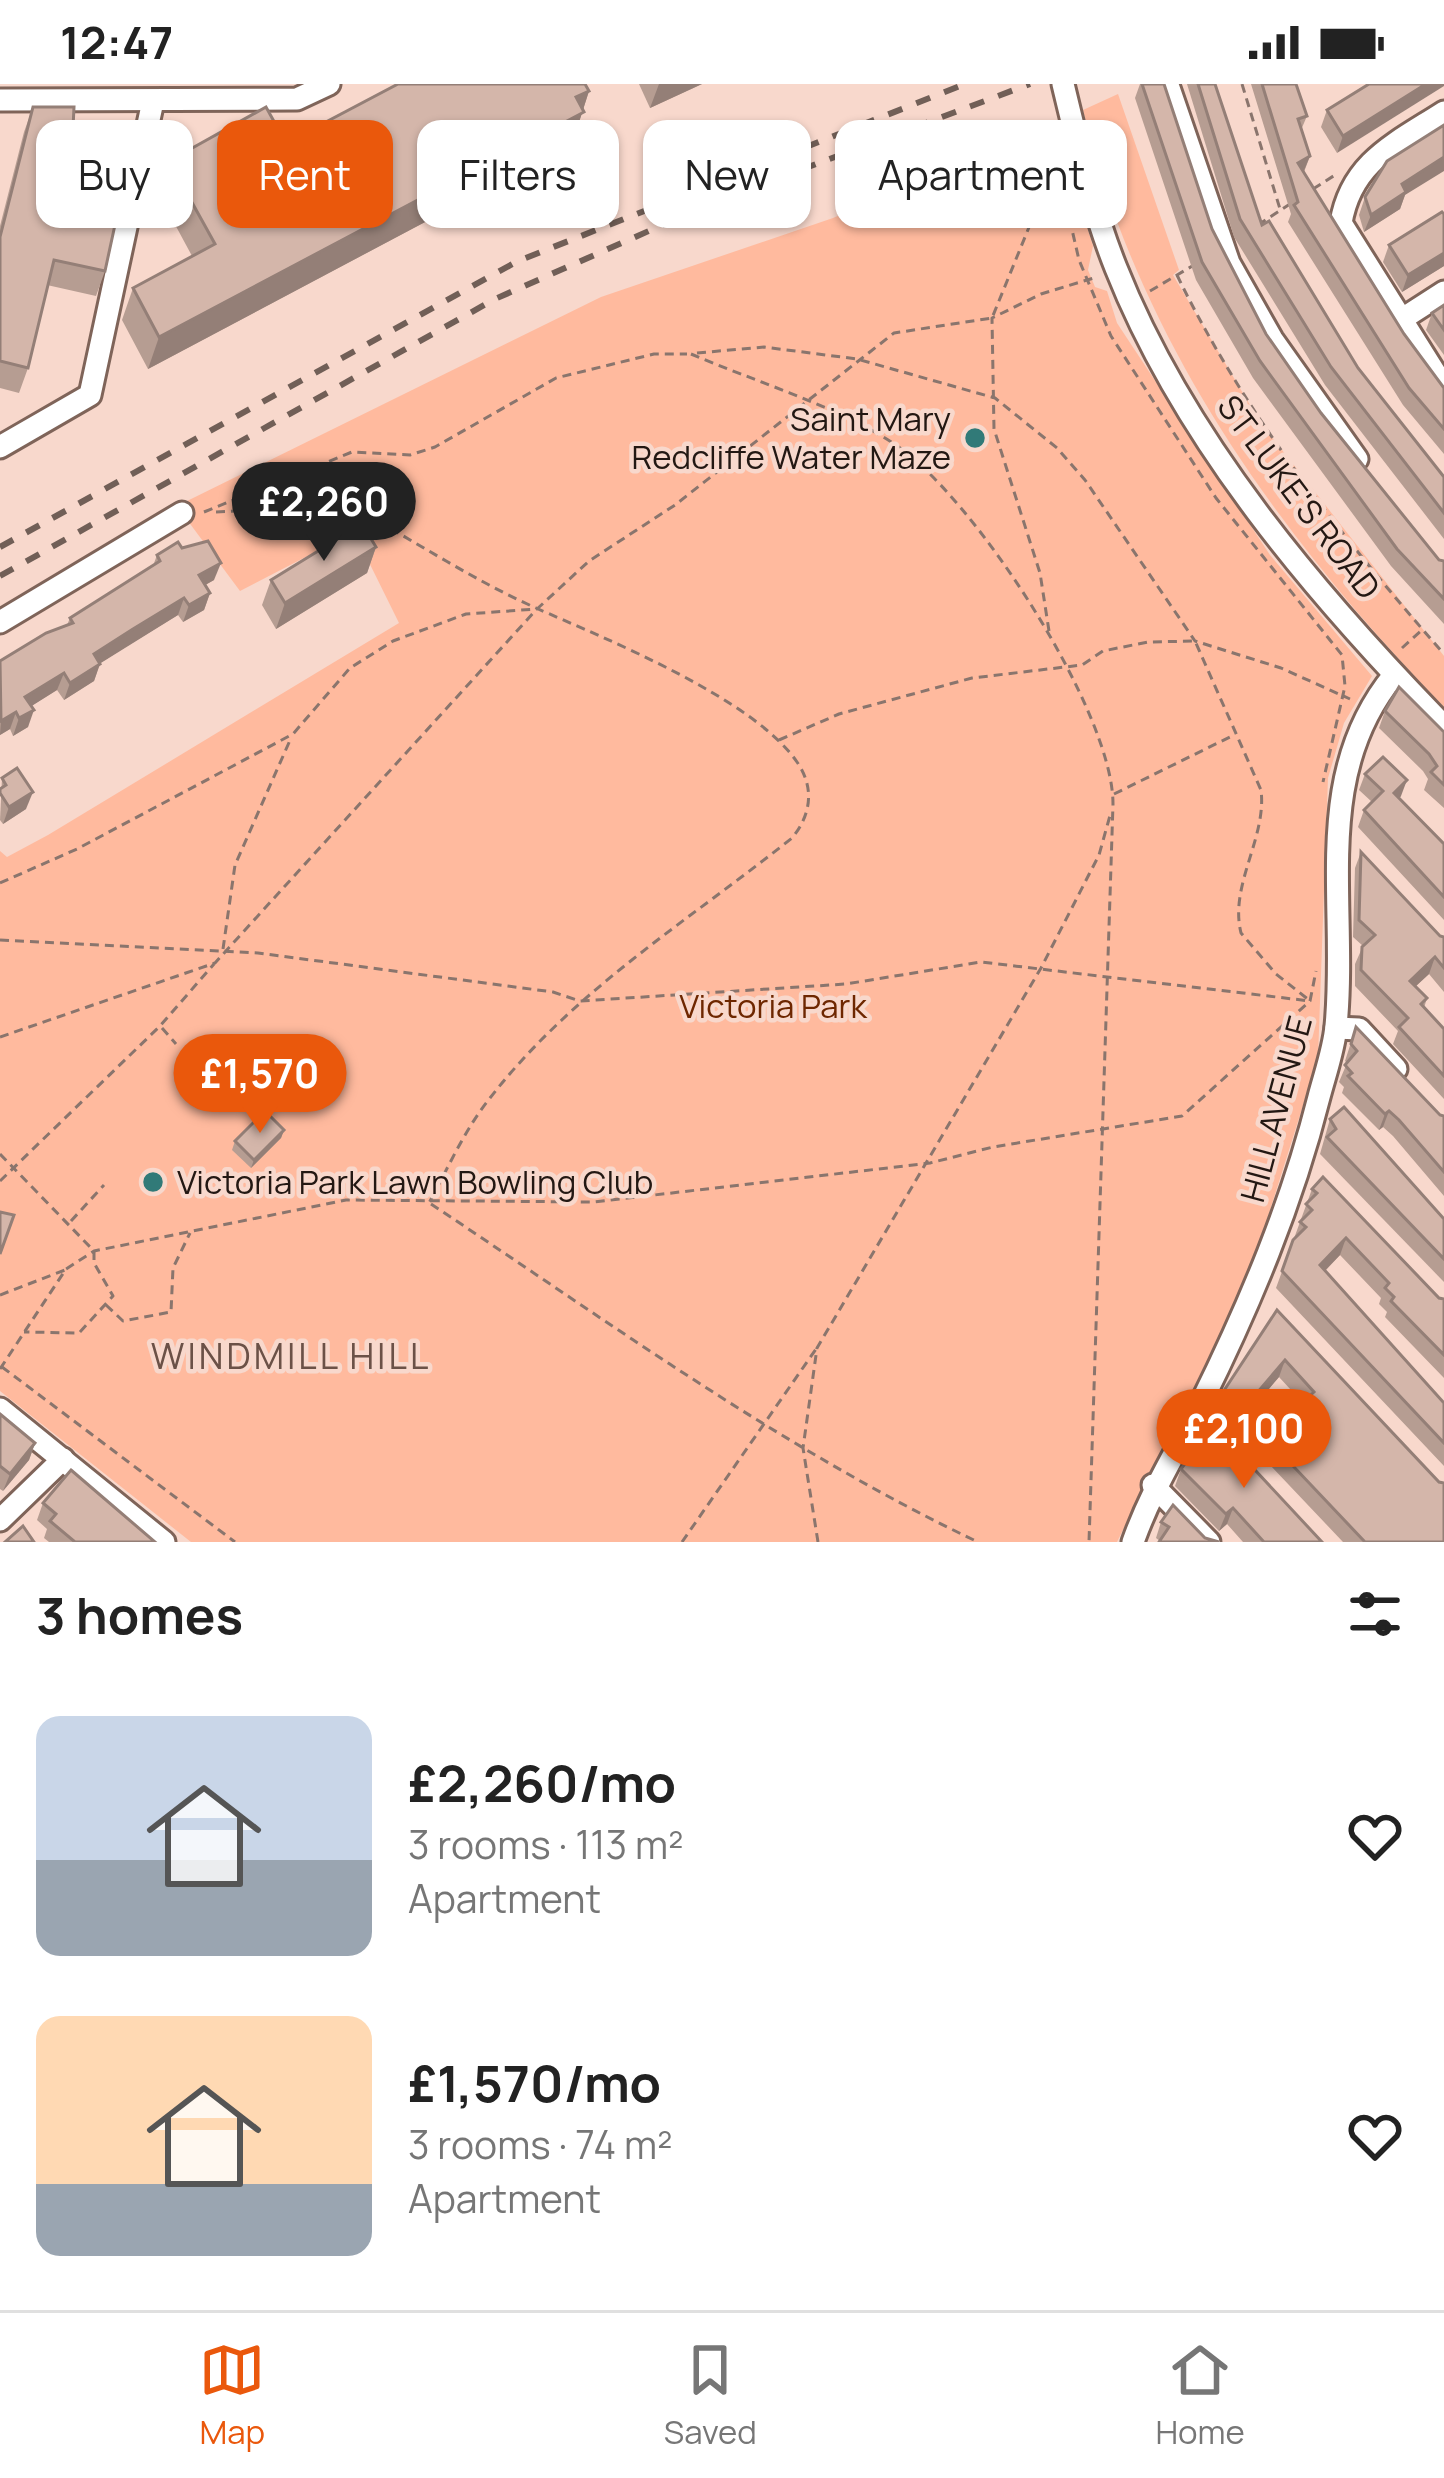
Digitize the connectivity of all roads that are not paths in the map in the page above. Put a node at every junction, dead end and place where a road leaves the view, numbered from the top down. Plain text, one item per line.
1 (329, 84) edge
2 (1063, 84) edge
3 (1169, 88) edge
4 (0, 100) edge
5 (153, 100) junction
6 (1444, 112) edge
7 (1444, 292) edge
8 (1399, 321) junction
9 (1444, 387) edge
10 (0, 447) edge
11 (1365, 470) edge
12 (182, 513) road end
13 (0, 622) edge
14 (1395, 665) junction
15 (1444, 726) edge
16 (1341, 831) junction
17 (1367, 862) edge
18 (1336, 1028) junction
19 (1415, 1090) edge
20 (1304, 1158) junction
21 (1325, 1180) edge
22 (1256, 1289) junction
23 (1276, 1310) edge
24 (0, 1409) edge
25 (62, 1459) junction
26 (1153, 1485) junction
27 (0, 1520) edge
28 (164, 1542) edge
29 (1133, 1542) edge
30 (1208, 1542) edge

1 - 5 street
2 - 14 street, ST LUKE'S ROAD
3 - 11 street
4 - 5 street
5 - 10 street
6 - 8 street
7 - 8 street
8 - 9 street
12 - 13 street
14 - 15 street, ST LUKE'S ROAD
14 - 16 street, HILL AVENUE
16 - 17 street
16 - 18 street, HILL AVENUE
18 - 19 street
18 - 20 street, HILL AVENUE
20 - 21 street
20 - 22 street, HILL AVENUE
22 - 23 street
22 - 26 street, HILL AVENUE
24 - 25 street
25 - 27 street
25 - 28 street
26 - 29 street, HILL AVENUE
26 - 30 street

